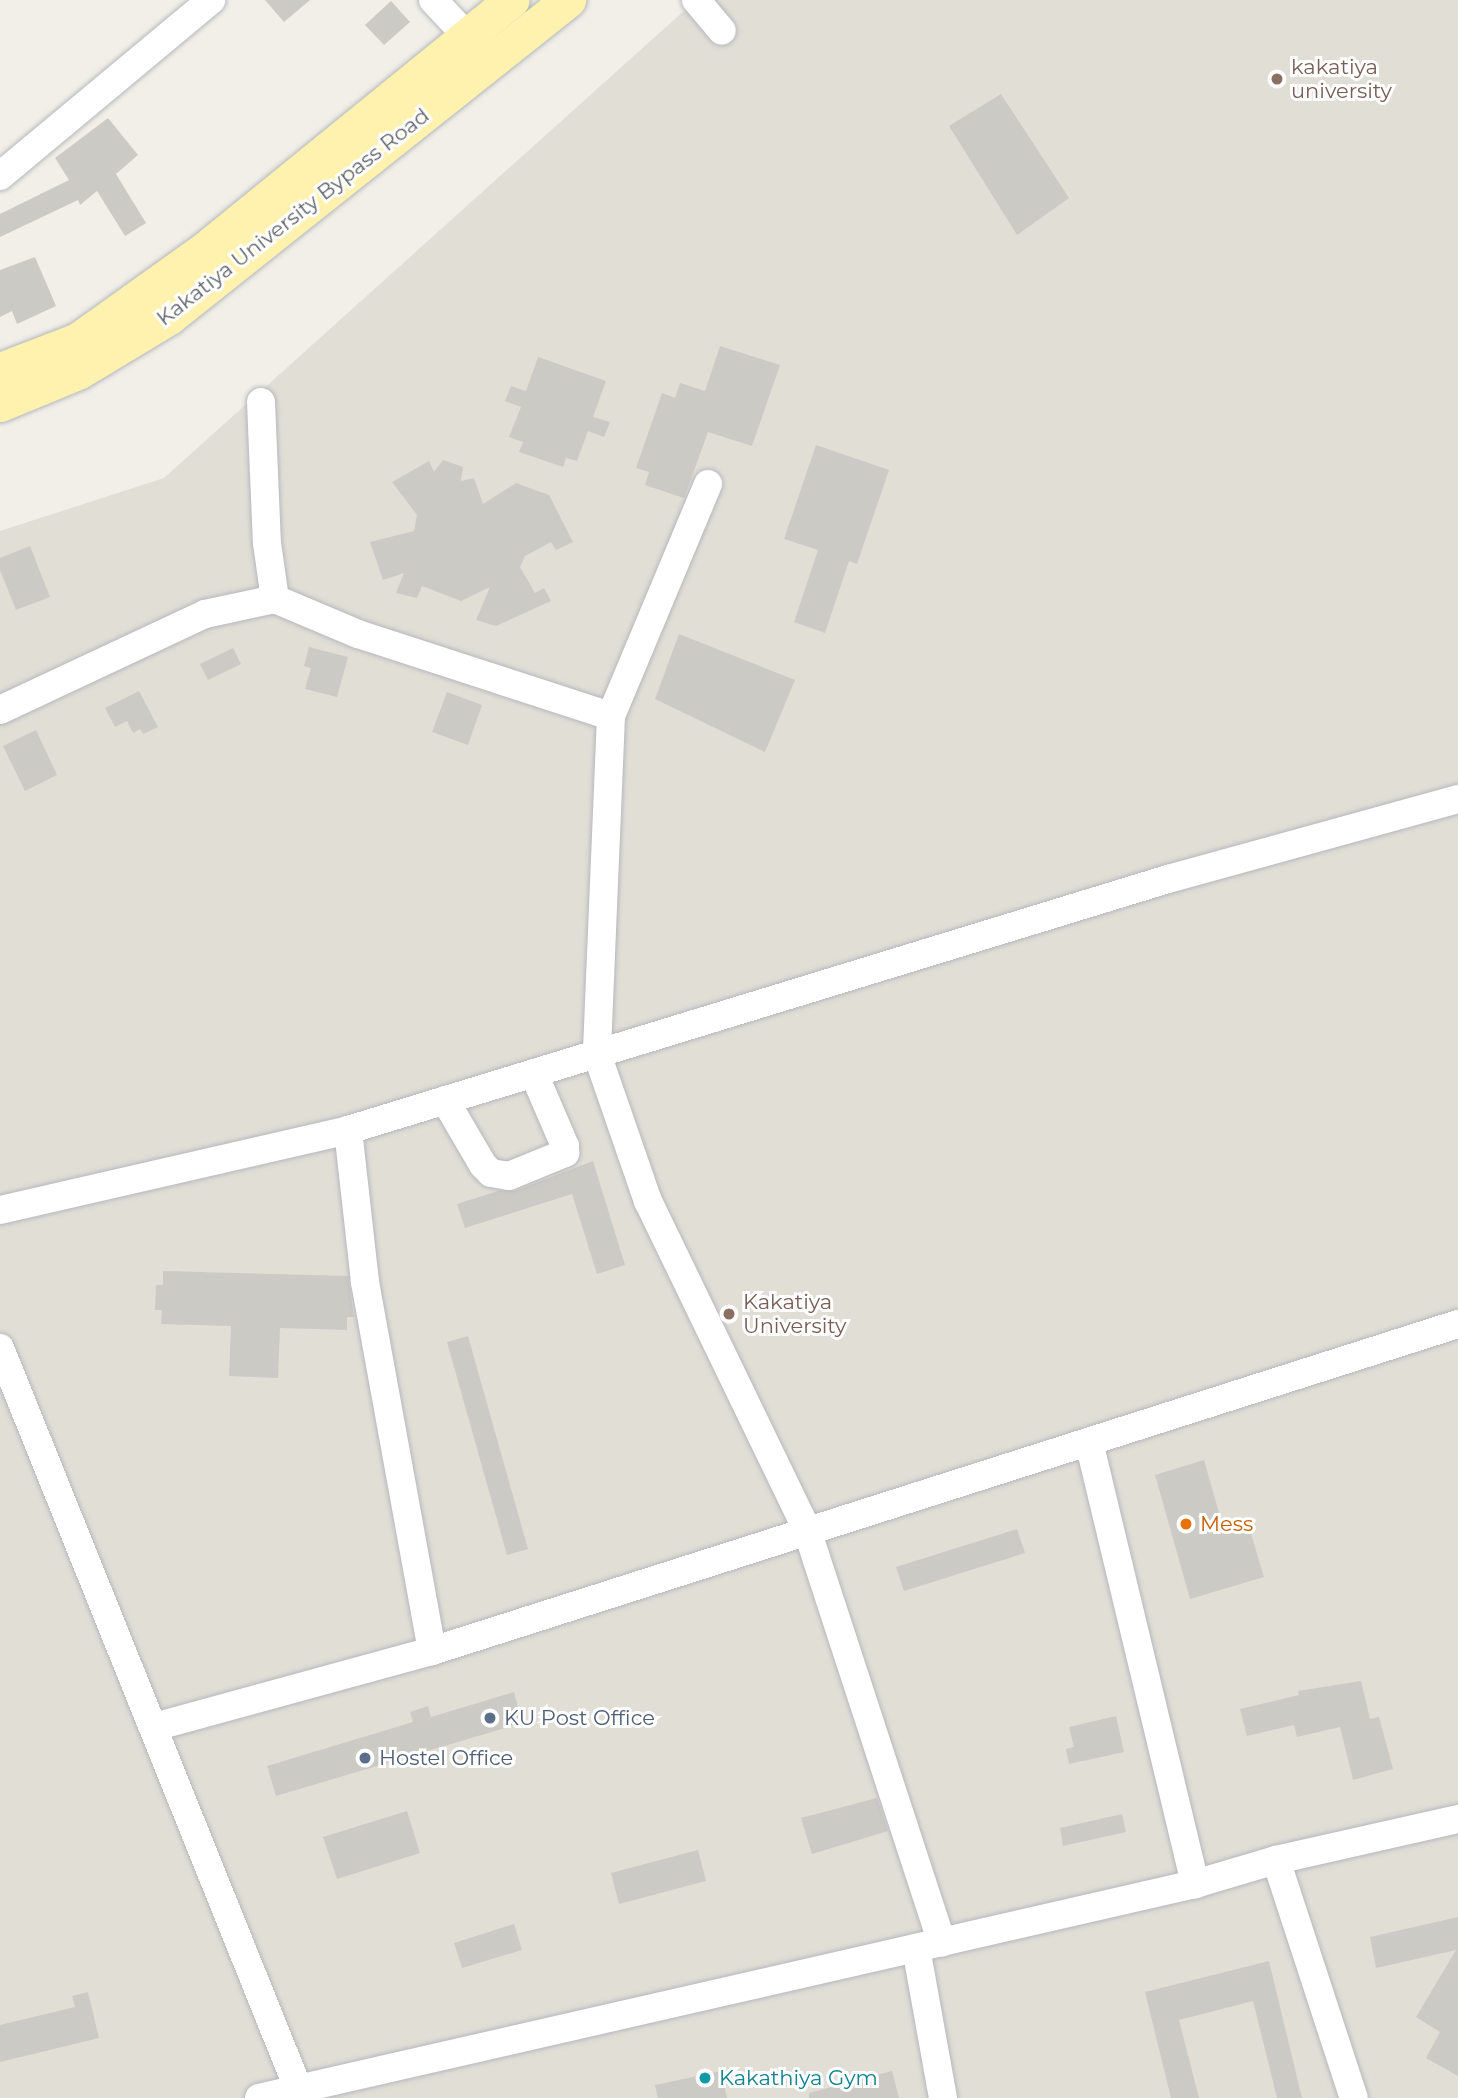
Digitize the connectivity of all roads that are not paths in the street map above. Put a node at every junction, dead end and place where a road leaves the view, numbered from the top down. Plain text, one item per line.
1 (433, 0) edge
2 (511, 0) edge
3 (568, 0) edge
4 (696, 0) edge
5 (206, 2) edge
6 (722, 31) dead end
7 (467, 34) junction
8 (489, 61) junction
9 (0, 176) edge
10 (0, 370) edge
11 (261, 402) dead end
12 (0, 404) edge
13 (708, 484) dead end
14 (275, 599) junction
15 (0, 710) edge
16 (611, 716) junction
17 (1458, 800) edge
18 (597, 1054) junction
19 (534, 1074) junction
20 (445, 1101) junction
21 (348, 1130) junction
22 (0, 1210) edge
23 (1458, 1324) edge
24 (0, 1348) edge
25 (1089, 1442) junction
26 (807, 1530) junction
27 (432, 1651) junction
28 (154, 1727) junction
29 (1458, 1818) edge
30 (1276, 1860) junction
31 (1195, 1884) junction
32 (929, 1945) junction
33 (301, 2093) edge
34 (259, 2098) edge
35 (943, 2098) edge
36 (1354, 2098) edge

1 - 7 street
2 - 7 main road, Kakatiya University Bypass Road
3 - 8 main road, Kakatiya University Bypass Road
4 - 6 street
5 - 9 street
7 - 8 street
7 - 10 main road, Kakatiya University Bypass Road
8 - 12 main road, Kakatiya University Bypass Road
11 - 14 street
13 - 16 street
14 - 15 street
14 - 16 street
16 - 18 street
17 - 18 street
18 - 19 street
18 - 26 street
19 - 20 street
19 - 20 street
20 - 21 street
21 - 22 street
21 - 27 street
23 - 25 street
24 - 28 street
25 - 26 street
25 - 31 street
26 - 27 street
26 - 32 street
27 - 28 street
28 - 33 street
29 - 30 street
30 - 31 street
30 - 36 street
31 - 32 street
32 - 33 street
32 - 35 street
33 - 34 street

